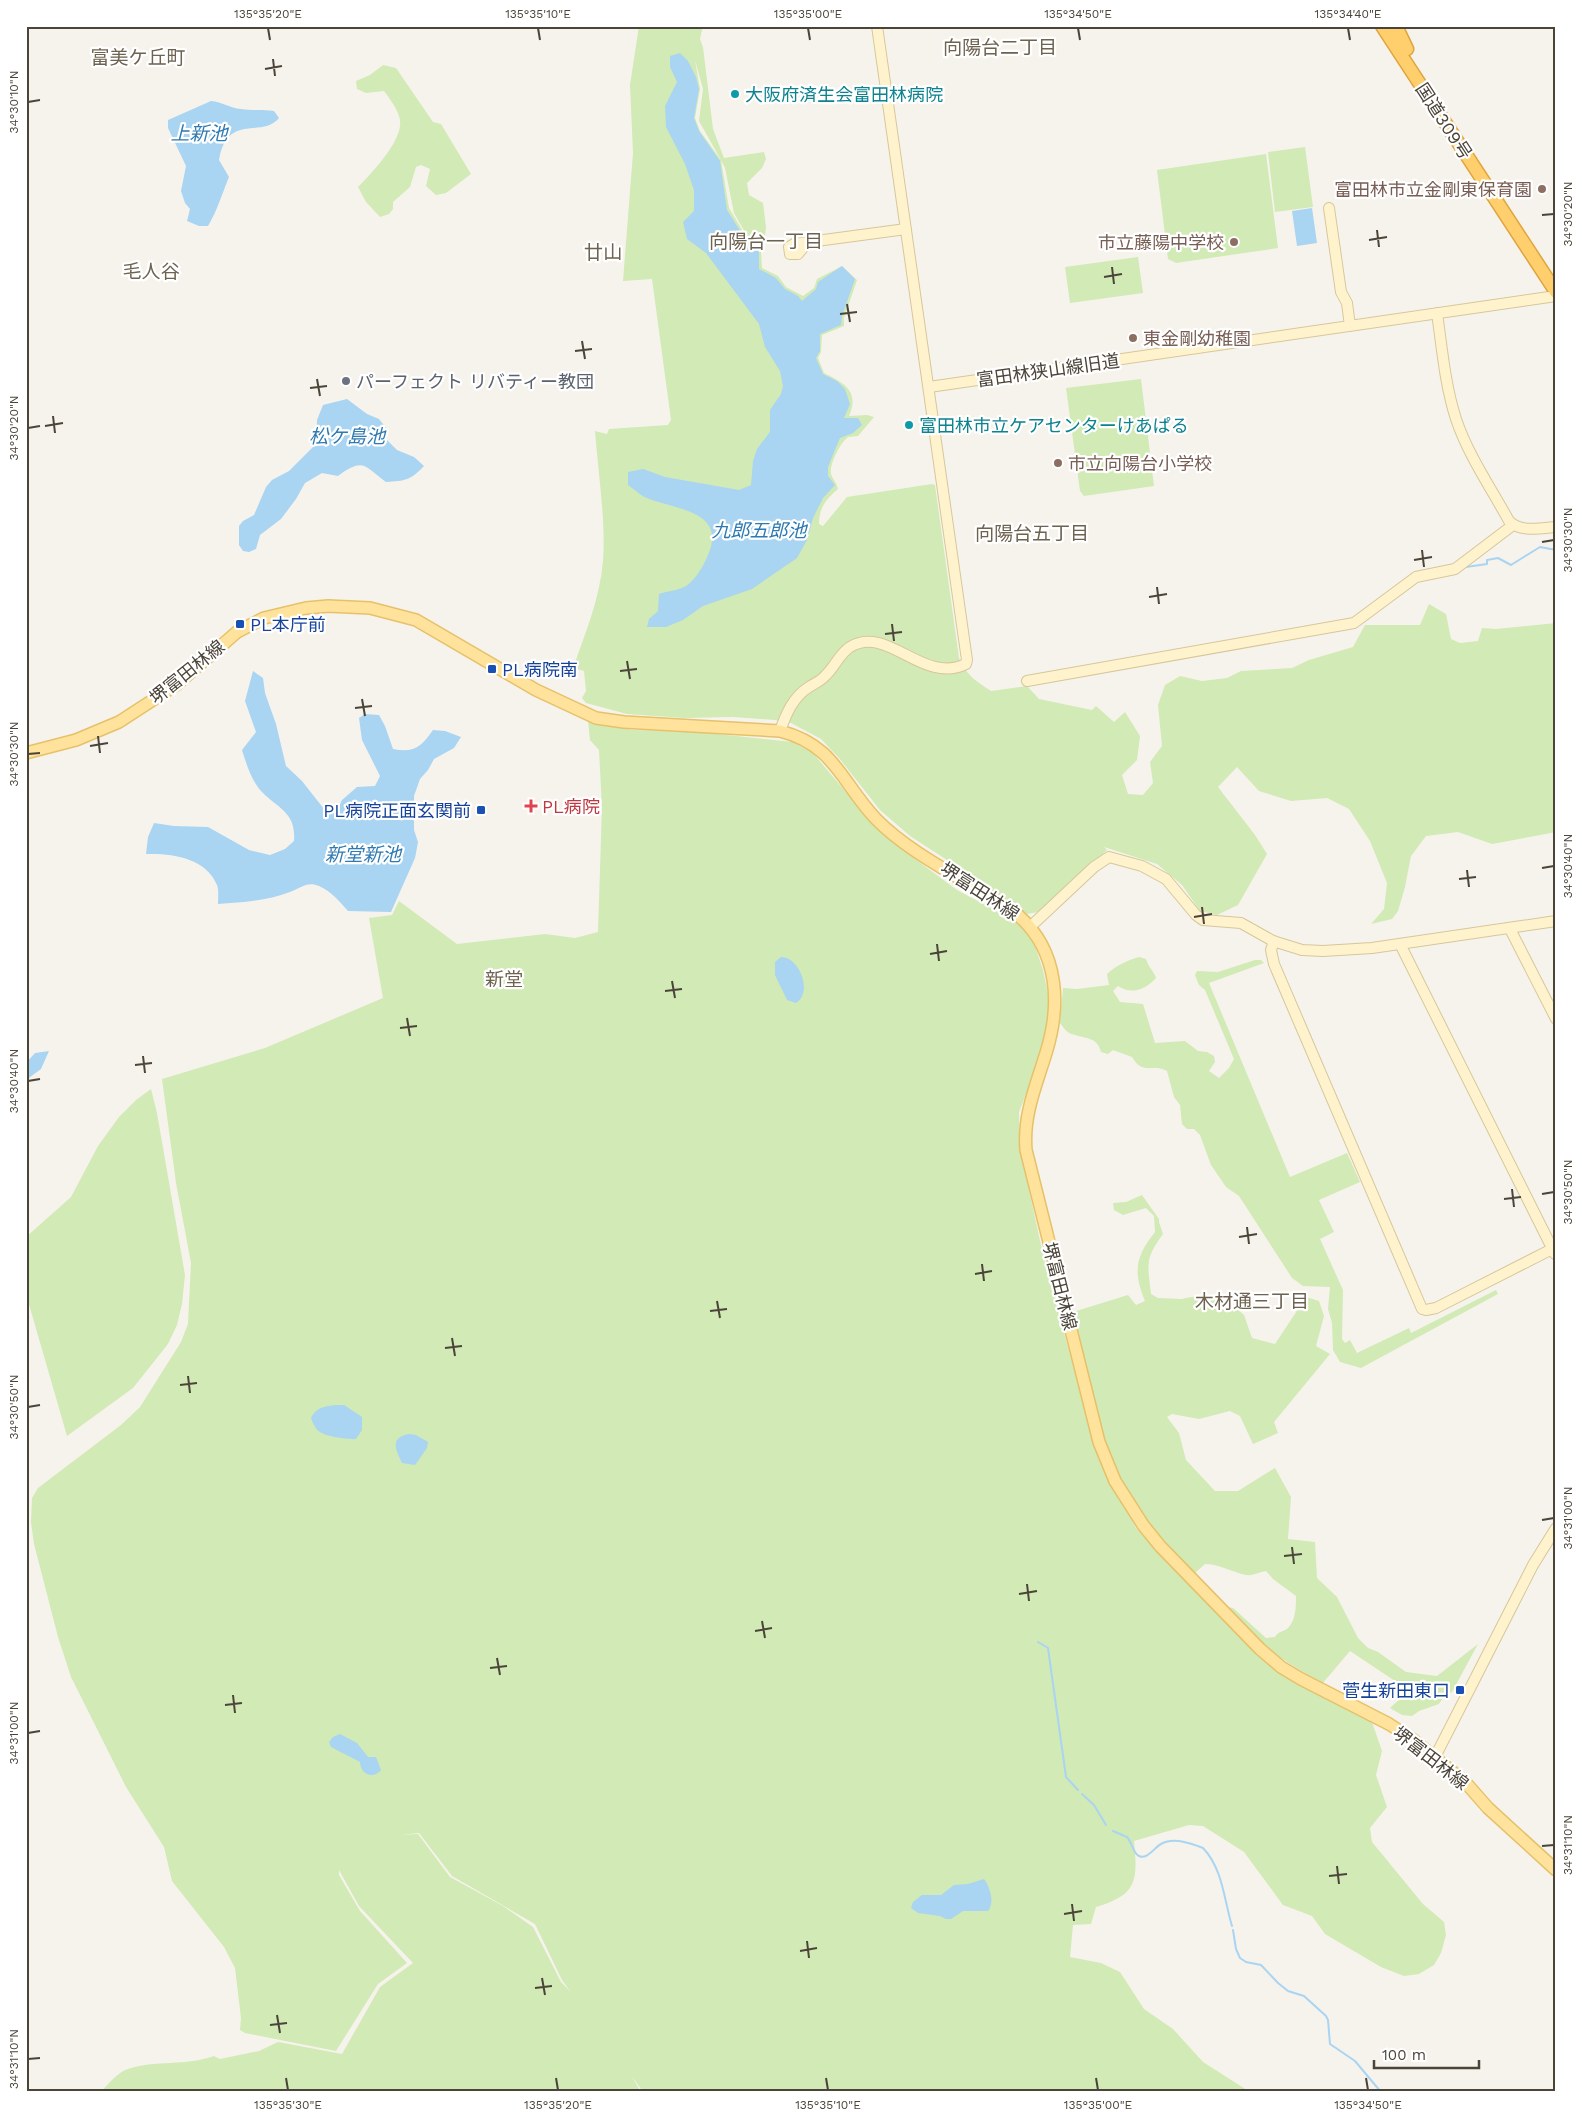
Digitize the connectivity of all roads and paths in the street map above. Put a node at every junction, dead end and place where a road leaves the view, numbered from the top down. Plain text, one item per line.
1 (877, 26) edge
2 (1387, 26) edge
3 (1329, 208) dead end
4 (906, 229) junction
5 (807, 244) dead end
6 (1556, 276) edge
7 (1554, 295) edge
8 (1437, 313) junction
9 (1350, 326) junction
10 (929, 387) junction
11 (1513, 525) junction
12 (1556, 527) edge
13 (1027, 681) dead end
14 (780, 730) junction
15 (26, 753) edge
16 (1556, 921) edge
17 (1030, 927) junction
18 (1510, 928) junction
19 (1274, 941) junction
20 (1400, 944) junction
21 (1556, 1018) edge
22 (1555, 1250) edge
23 (1556, 1528) edge
24 (1435, 1757) junction
25 (1556, 1870) edge

1 - 4 street
2 - 6 highway, 国道309号
2 - 7 highway, 国道309号
3 - 9 street
4 - 5 street
4 - 10 street
7 - 8 street, 富田林狭山線旧道
8 - 9 street, 富田林狭山線旧道
8 - 11 street
9 - 10 street, 富田林狭山線旧道
10 - 14 street
11 - 12 street
11 - 13 street
14 - 15 main road, 堺富田林線
14 - 17 main road, 堺富田林線
16 - 18 street
17 - 19 street
17 - 24 main road, 堺富田林線
18 - 20 street
18 - 21 street
19 - 20 street
19 - 22 street
20 - 22 street
23 - 24 street
24 - 25 main road, 堺富田林線

